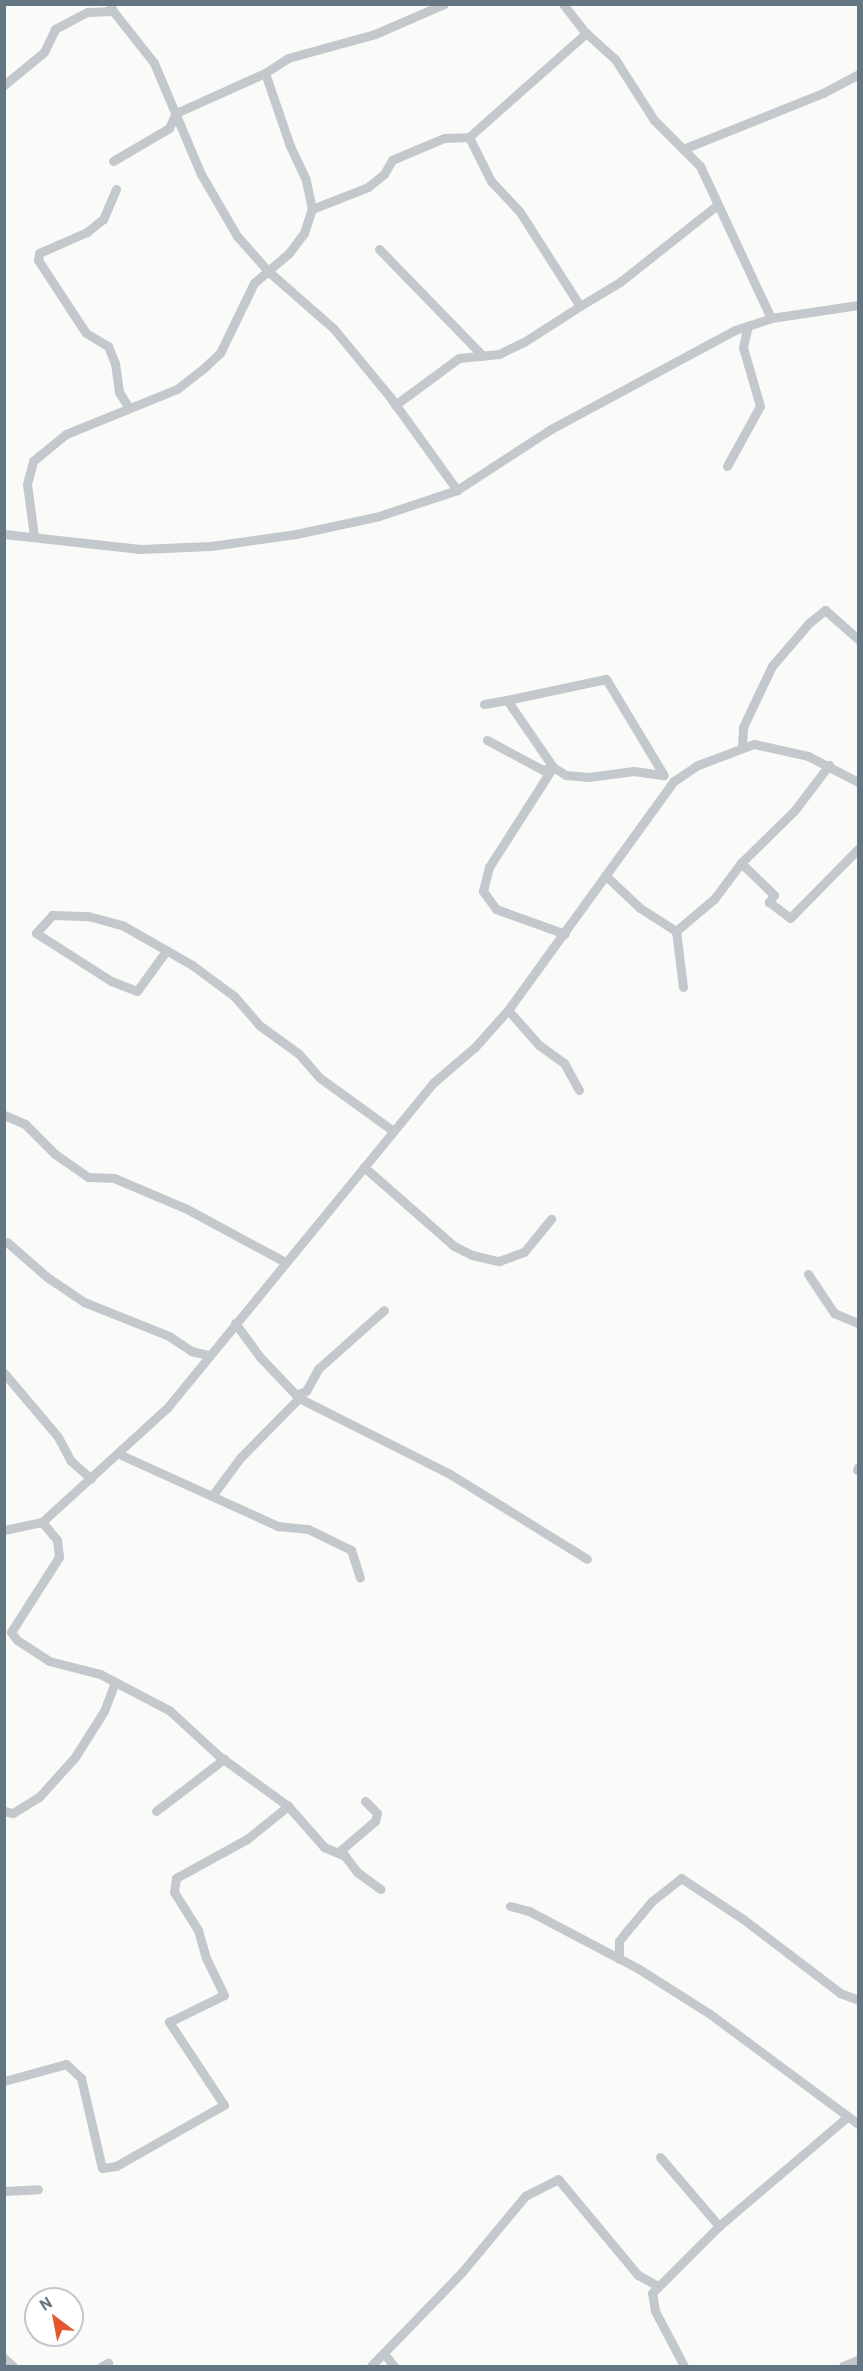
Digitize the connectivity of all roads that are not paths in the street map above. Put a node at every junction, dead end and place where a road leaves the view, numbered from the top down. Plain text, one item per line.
1 (444, 4) edge
2 (563, 4) edge
3 (112, 8) edge
4 (586, 33) junction
5 (265, 73) junction
6 (858, 74) edge
7 (4, 85) edge
8 (176, 113) junction
9 (469, 137) junction
10 (683, 149) junction
11 (113, 161) dead end
12 (116, 189) dead end
13 (717, 205) junction
14 (312, 208) junction
15 (379, 249) dead end
16 (269, 272) junction
17 (858, 305) edge
18 (580, 306) junction
19 (771, 318) junction
20 (748, 326) junction
21 (483, 356) junction
22 (395, 405) junction
23 (129, 408) junction
24 (727, 466) dead end
25 (457, 490) junction
26 (4, 534) edge
27 (34, 537) junction
28 (858, 639) edge
29 (507, 700) junction
30 (484, 704) dead end
31 (486, 740) dead end
32 (742, 747) junction
33 (829, 765) junction
34 (553, 767) junction
35 (663, 774) junction
36 (674, 781) junction
37 (858, 782) edge
38 (858, 849) edge
39 (741, 863) junction
40 (605, 876) junction
41 (676, 931) junction
42 (565, 934) junction
43 (166, 951) junction
44 (683, 987) dead end
45 (508, 1010) junction
46 (579, 1090) dead end
47 (4, 1115) edge
48 (392, 1130) junction
49 (364, 1167) junction
50 (551, 1219) dead end
51 (8, 1242) dead end
52 (285, 1262) junction
53 (808, 1274) dead end
54 (384, 1310) dead end
55 (235, 1323) junction
56 (858, 1323) edge
57 (209, 1355) junction
58 (4, 1373) edge
59 (298, 1397) junction
60 (119, 1454) junction
61 (91, 1479) junction
62 (213, 1496) junction
63 (42, 1522) junction
64 (4, 1530) edge
65 (587, 1559) dead end
66 (360, 1578) dead end
67 (115, 1683) junction
68 (224, 1759) junction
69 (365, 1801) dead end
70 (288, 1806) junction
71 (4, 1811) edge
72 (156, 1811) dead end
73 (345, 1856) junction
74 (380, 1889) dead end
75 (510, 1906) dead end
76 (619, 1959) junction
77 (858, 2000) edge
78 (4, 2080) edge
79 (847, 2117) junction
80 (858, 2124) edge
81 (660, 2157) dead end
82 (38, 2189) dead end
83 (4, 2191) edge
84 (719, 2226) junction
85 (658, 2286) junction
86 (385, 2355) junction
87 (4, 2358) edge
88 (858, 2360) edge
89 (13, 2367) edge
90 (372, 2367) edge
91 (394, 2367) edge
92 (684, 2367) edge
93 (843, 2367) edge

1 - 5 street
2 - 4 street
3 - 7 street
3 - 8 street
4 - 9 street
4 - 10 street
5 - 8 street
5 - 14 street
6 - 10 street
8 - 11 street
8 - 16 street
9 - 14 street
9 - 18 street
10 - 13 street
12 - 23 street
13 - 18 street
13 - 19 street
14 - 16 street
15 - 21 street
16 - 22 street
16 - 23 street
17 - 19 street
18 - 21 street
19 - 20 street
20 - 24 street
20 - 25 street
21 - 22 street
22 - 25 street
23 - 27 street
25 - 27 street
26 - 27 street
28 - 32 street
29 - 30 street
29 - 34 street
29 - 35 street
31 - 34 street
32 - 33 street
32 - 36 street
33 - 37 street
33 - 39 street
34 - 35 street
34 - 42 street
35 - 36 street
36 - 40 street
38 - 39 street
39 - 41 street
40 - 41 street
40 - 42 street
41 - 44 street
42 - 45 street
43 - 43 street
43 - 48 street
45 - 46 street
45 - 48 street
47 - 52 street
48 - 49 street
49 - 50 street
49 - 52 street
51 - 57 street
52 - 55 street
53 - 56 street
54 - 59 street
55 - 57 street
55 - 59 street
57 - 60 street
58 - 61 street
59 - 62 street
59 - 65 street
60 - 61 street
60 - 62 street
61 - 63 street
62 - 66 street
63 - 64 street
63 - 67 street
67 - 68 street
67 - 71 street
68 - 70 street
68 - 72 street
69 - 73 street
70 - 73 street
70 - 78 street
73 - 74 street
75 - 76 street
76 - 77 street
76 - 79 street
79 - 80 street
79 - 84 street
81 - 84 street
82 - 83 street
84 - 85 street
85 - 86 street
85 - 92 street
86 - 90 street
86 - 91 street
87 - 89 street
88 - 93 street

